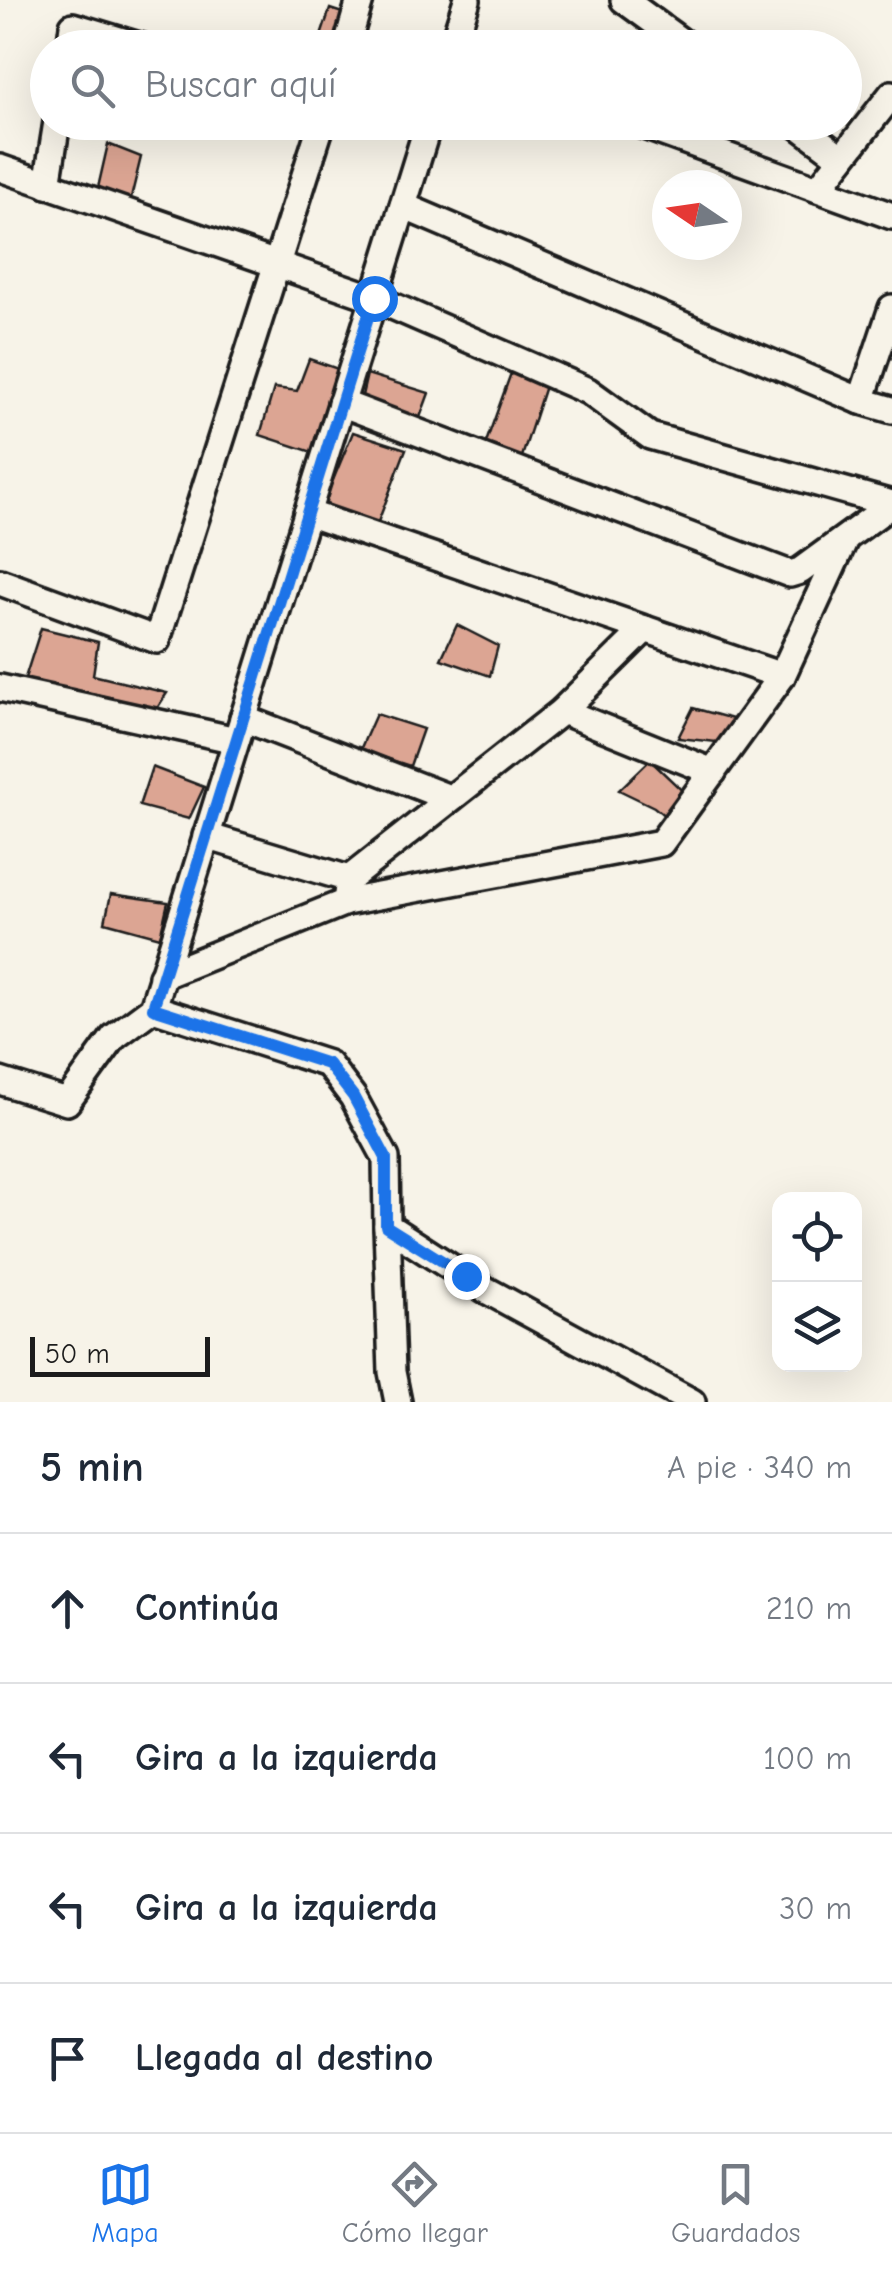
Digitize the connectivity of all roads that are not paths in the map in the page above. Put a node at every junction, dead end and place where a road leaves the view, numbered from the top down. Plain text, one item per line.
1 (360, 0) edge
2 (467, 0) edge
3 (624, 0) edge
4 (351, 30) edge
5 (458, 30) edge
6 (665, 30) edge
7 (892, 94) edge
8 (862, 132) edge
9 (55, 140) edge
10 (316, 140) edge
11 (423, 140) edge
12 (682, 140) edge
13 (818, 140) edge
14 (856, 140) edge
15 (842, 158) junction
16 (0, 168) edge
17 (47, 185) junction
18 (818, 190) junction
19 (403, 206) junction
20 (892, 216) edge
21 (278, 265) junction
22 (374, 298) junction
23 (892, 308) edge
24 (861, 400) junction
25 (341, 402) junction
26 (892, 410) edge
27 (892, 504) edge
28 (307, 513) junction
29 (846, 539) junction
30 (0, 582) edge
31 (645, 629) junction
32 (782, 676) junction
33 (0, 688) edge
34 (562, 711) junction
35 (240, 728) junction
36 (712, 772) junction
37 (450, 798) junction
38 (206, 836) junction
39 (347, 890) junction
40 (162, 976) junction
41 (153, 1008) junction
42 (0, 1081) edge
43 (386, 1226) junction
44 (398, 1402) edge
45 (692, 1402) edge

1 - 4 street
2 - 5 street
3 - 6 street
7 - 8 street
9 - 17 street
10 - 21 street
11 - 19 street
12 - 18 street
13 - 15 street
14 - 15 street
15 - 18 street
16 - 17 street
17 - 21 street
18 - 20 street
19 - 22 street
19 - 24 street
21 - 22 street
21 - 30 street
22 - 25 street
22 - 27 street
23 - 24 street
24 - 26 street
25 - 28 street
25 - 29 street
27 - 29 street
28 - 31 street
28 - 35 street
29 - 32 street
31 - 32 street
31 - 34 street
32 - 36 street
33 - 35 street
34 - 36 street
34 - 37 street
35 - 37 street
35 - 38 street
36 - 39 street
37 - 39 street
38 - 39 street
38 - 40 street
39 - 40 street
40 - 41 street
41 - 42 street
41 - 43 street
43 - 44 street
43 - 45 street

